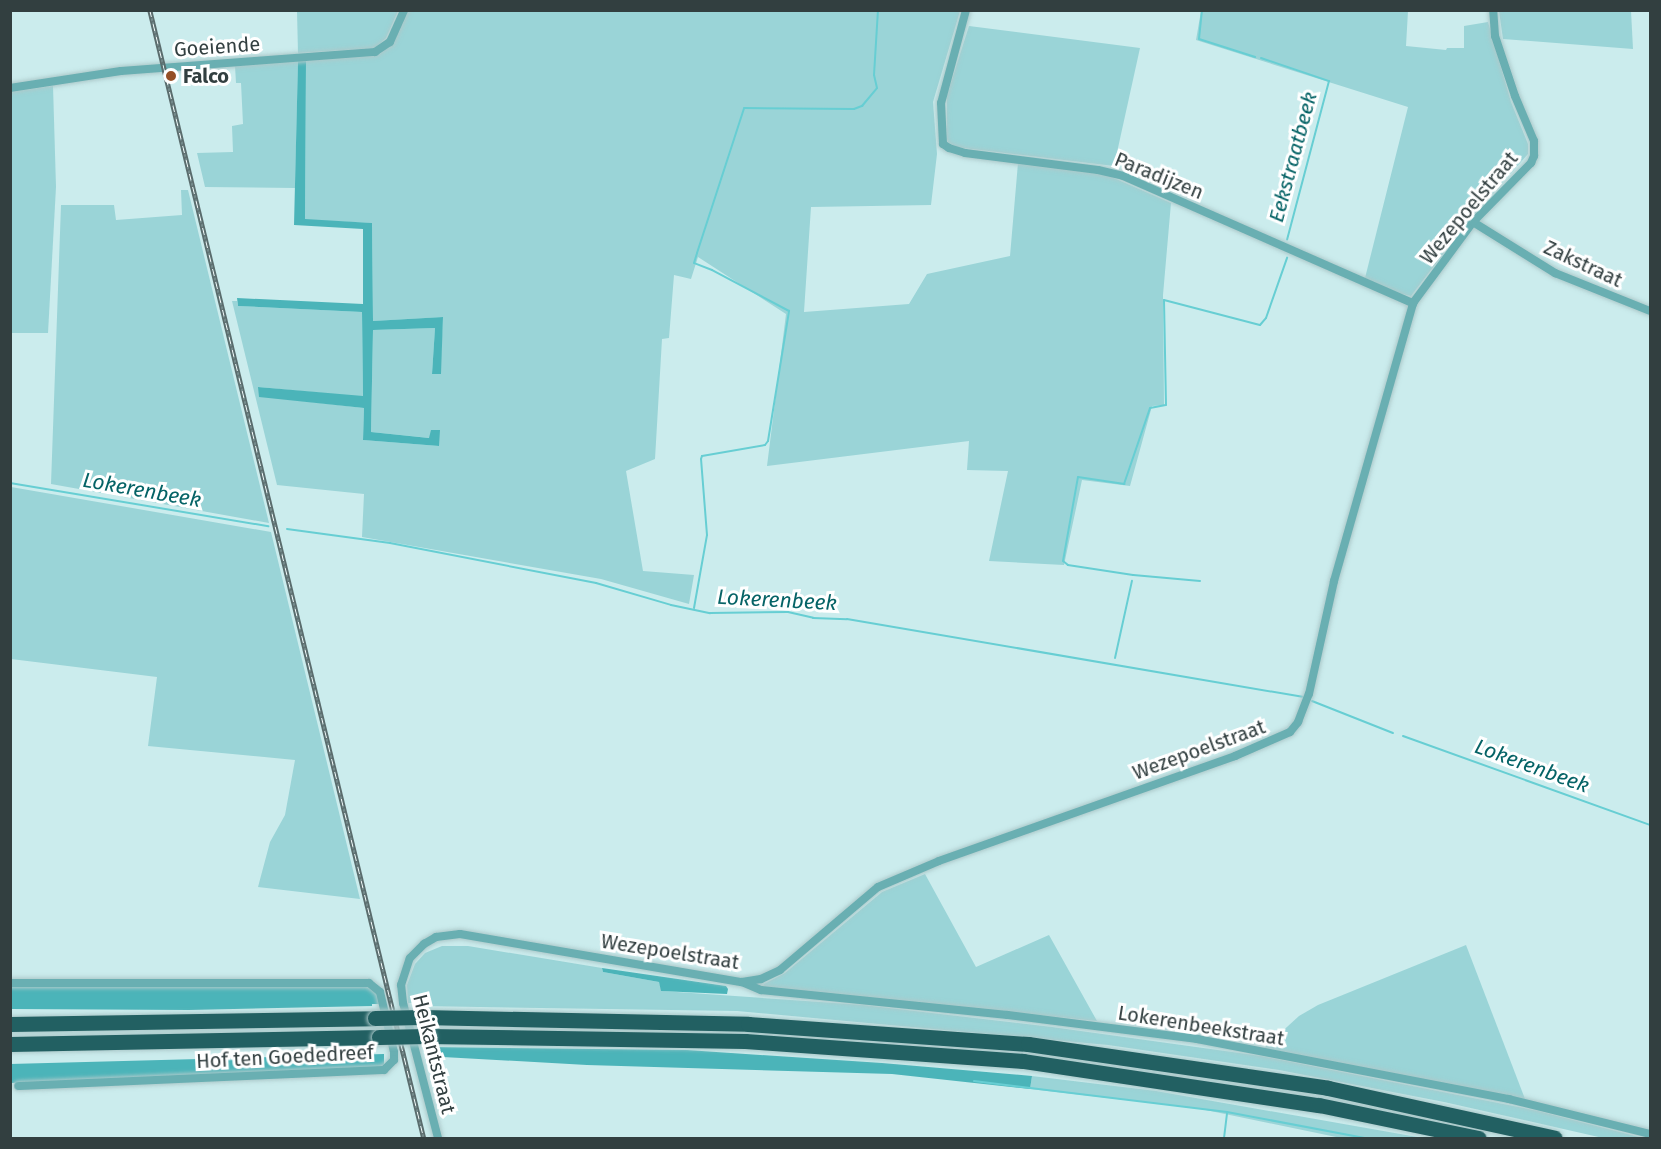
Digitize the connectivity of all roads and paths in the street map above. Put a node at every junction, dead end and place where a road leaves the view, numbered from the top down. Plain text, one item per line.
1 (404, 10) edge
2 (966, 10) edge
3 (1492, 10) edge
4 (10, 88) edge
5 (1473, 222) junction
6 (1413, 303) junction
7 (1650, 311) edge
8 (401, 981) joint
9 (742, 982) junction
10 (10, 983) edge
11 (10, 1016) edge
12 (45, 1023) junction
13 (10, 1024) edge
14 (10, 1044) edge
15 (18, 1086) dead end
16 (1650, 1134) edge
17 (438, 1138) edge
18 (1479, 1138) edge
19 (1555, 1138) edge

1 - 4 street, Goeiende
2 - 6 street, Paradijzen
3 - 5 street, Wezepoelstraat
5 - 6 street, Wezepoelstraat
5 - 7 street, Zakstraat
6 - 9 street, Wezepoelstraat
8 - 9 street, Wezepoelstraat
8 - 17 street, Heikantstraat
9 - 16 street, Lokerenbeekstraat
10 - 15 street, Hof ten Goededreef
11 - 12 highway
12 - 13 highway
12 - 19 highway, bridge
14 - 18 highway, bridge

